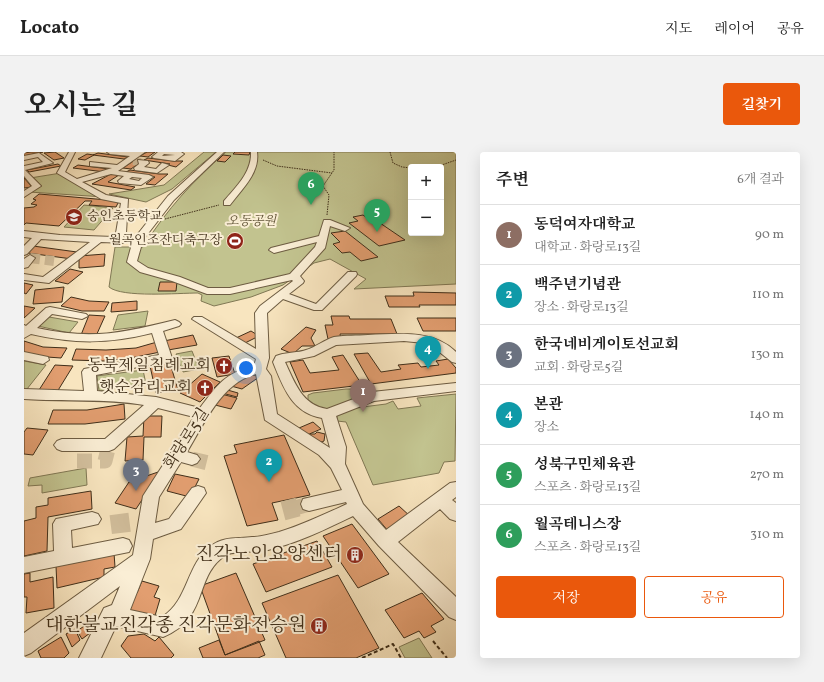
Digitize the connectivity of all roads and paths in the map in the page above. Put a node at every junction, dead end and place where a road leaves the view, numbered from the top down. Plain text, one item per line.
1 (72, 152) edge
2 (110, 152) edge
3 (162, 152) edge
4 (166, 152) edge
5 (221, 152) edge
6 (334, 152) edge
7 (390, 152) edge
8 (255, 155) edge
9 (24, 158) edge
10 (136, 158) edge
11 (456, 160) edge
12 (93, 164) dead end
13 (165, 165) dead end
14 (444, 166) edge
15 (24, 168) edge
16 (118, 168) junction
17 (408, 168) edge
18 (24, 172) edge
19 (111, 172) junction
20 (332, 173) junction
21 (130, 175) tunnel mouth
22 (76, 181) junction
23 (24, 195) edge
24 (227, 203) joint
25 (327, 222) junction
26 (151, 223) junction
27 (345, 228) dead end
28 (24, 234) edge
29 (38, 236) junction
30 (322, 238) junction
31 (99, 239) junction
32 (117, 240) junction
33 (138, 240) junction
34 (274, 250) dead end
35 (26, 259) edge
36 (352, 274) dead end
37 (294, 276) junction
38 (24, 278) edge
39 (282, 295) junction
40 (82, 316) dead end
41 (198, 319) dead end
42 (175, 324) dead end
43 (156, 328) junction
44 (26, 331) edge
45 (454, 353) edge
46 (24, 356) edge
47 (43, 360) dead end
48 (261, 364) junction
49 (456, 387) edge
50 (24, 394) edge
51 (91, 397) junction
52 (156, 402) junction
53 (203, 414) junction
54 (328, 414) junction
55 (62, 445) dead end
56 (331, 449) junction
57 (456, 488) edge
58 (198, 492) dead end
59 (441, 499) junction
60 (354, 500) junction
61 (309, 504) tunnel mouth
62 (456, 514) edge
63 (92, 519) dead end
64 (146, 534) junction
65 (385, 541) junction
66 (123, 546) dead end
67 (63, 558) junction
68 (141, 559) junction
69 (24, 565) edge
70 (456, 610) edge
71 (117, 616) junction
72 (434, 641) dead end
73 (24, 646) edge
74 (90, 658) edge
75 (362, 658) edge
76 (401, 658) edge
77 (447, 658) edge

1 - 22 street
2 - 10 street
3 - 4 street
5 - 26 street
6 - 20 path
7 - 17 path
8 - 20 path
8 - 24 street
9 - 15 street
10 - 13 street
10 - 16 street
11 - 14 path
12 - 16 street
16 - 19 street
18 - 23 street
19 - 21 street
19 - 22 street
20 - 25 path
22 - 32 street
24 - 26 path
25 - 27 street
25 - 30 street
26 - 33 street
28 - 29 street
29 - 31 street
29 - 35 street
30 - 34 street
30 - 37 street
31 - 32 street
31 - 38 street
32 - 33 street
33 - 37 street
36 - 39 street
37 - 39 street
39 - 48 street
40 - 44 street
41 - 48 street
42 - 43 street
43 - 44 street
43 - 51 street
45 - 54 street
46 - 47 street
48 - 53 street, 화랑로5길
48 - 56 street
49 - 54 street
50 - 51 street
51 - 52 street
52 - 53 street
52 - 55 street
53 - 64 street, 화랑로5길
54 - 56 street
56 - 60 street
57 - 59 street
58 - 64 street
59 - 62 street
59 - 65 street
60 - 61 street
60 - 65 street
60 - 71 street
63 - 67 street
64 - 68 street, 화랑로5길
65 - 70 street
66 - 67 street
67 - 69 street
68 - 71 street, 화랑로5길
68 - 73 street
71 - 74 street
72 - 77 path
75 - 76 path

